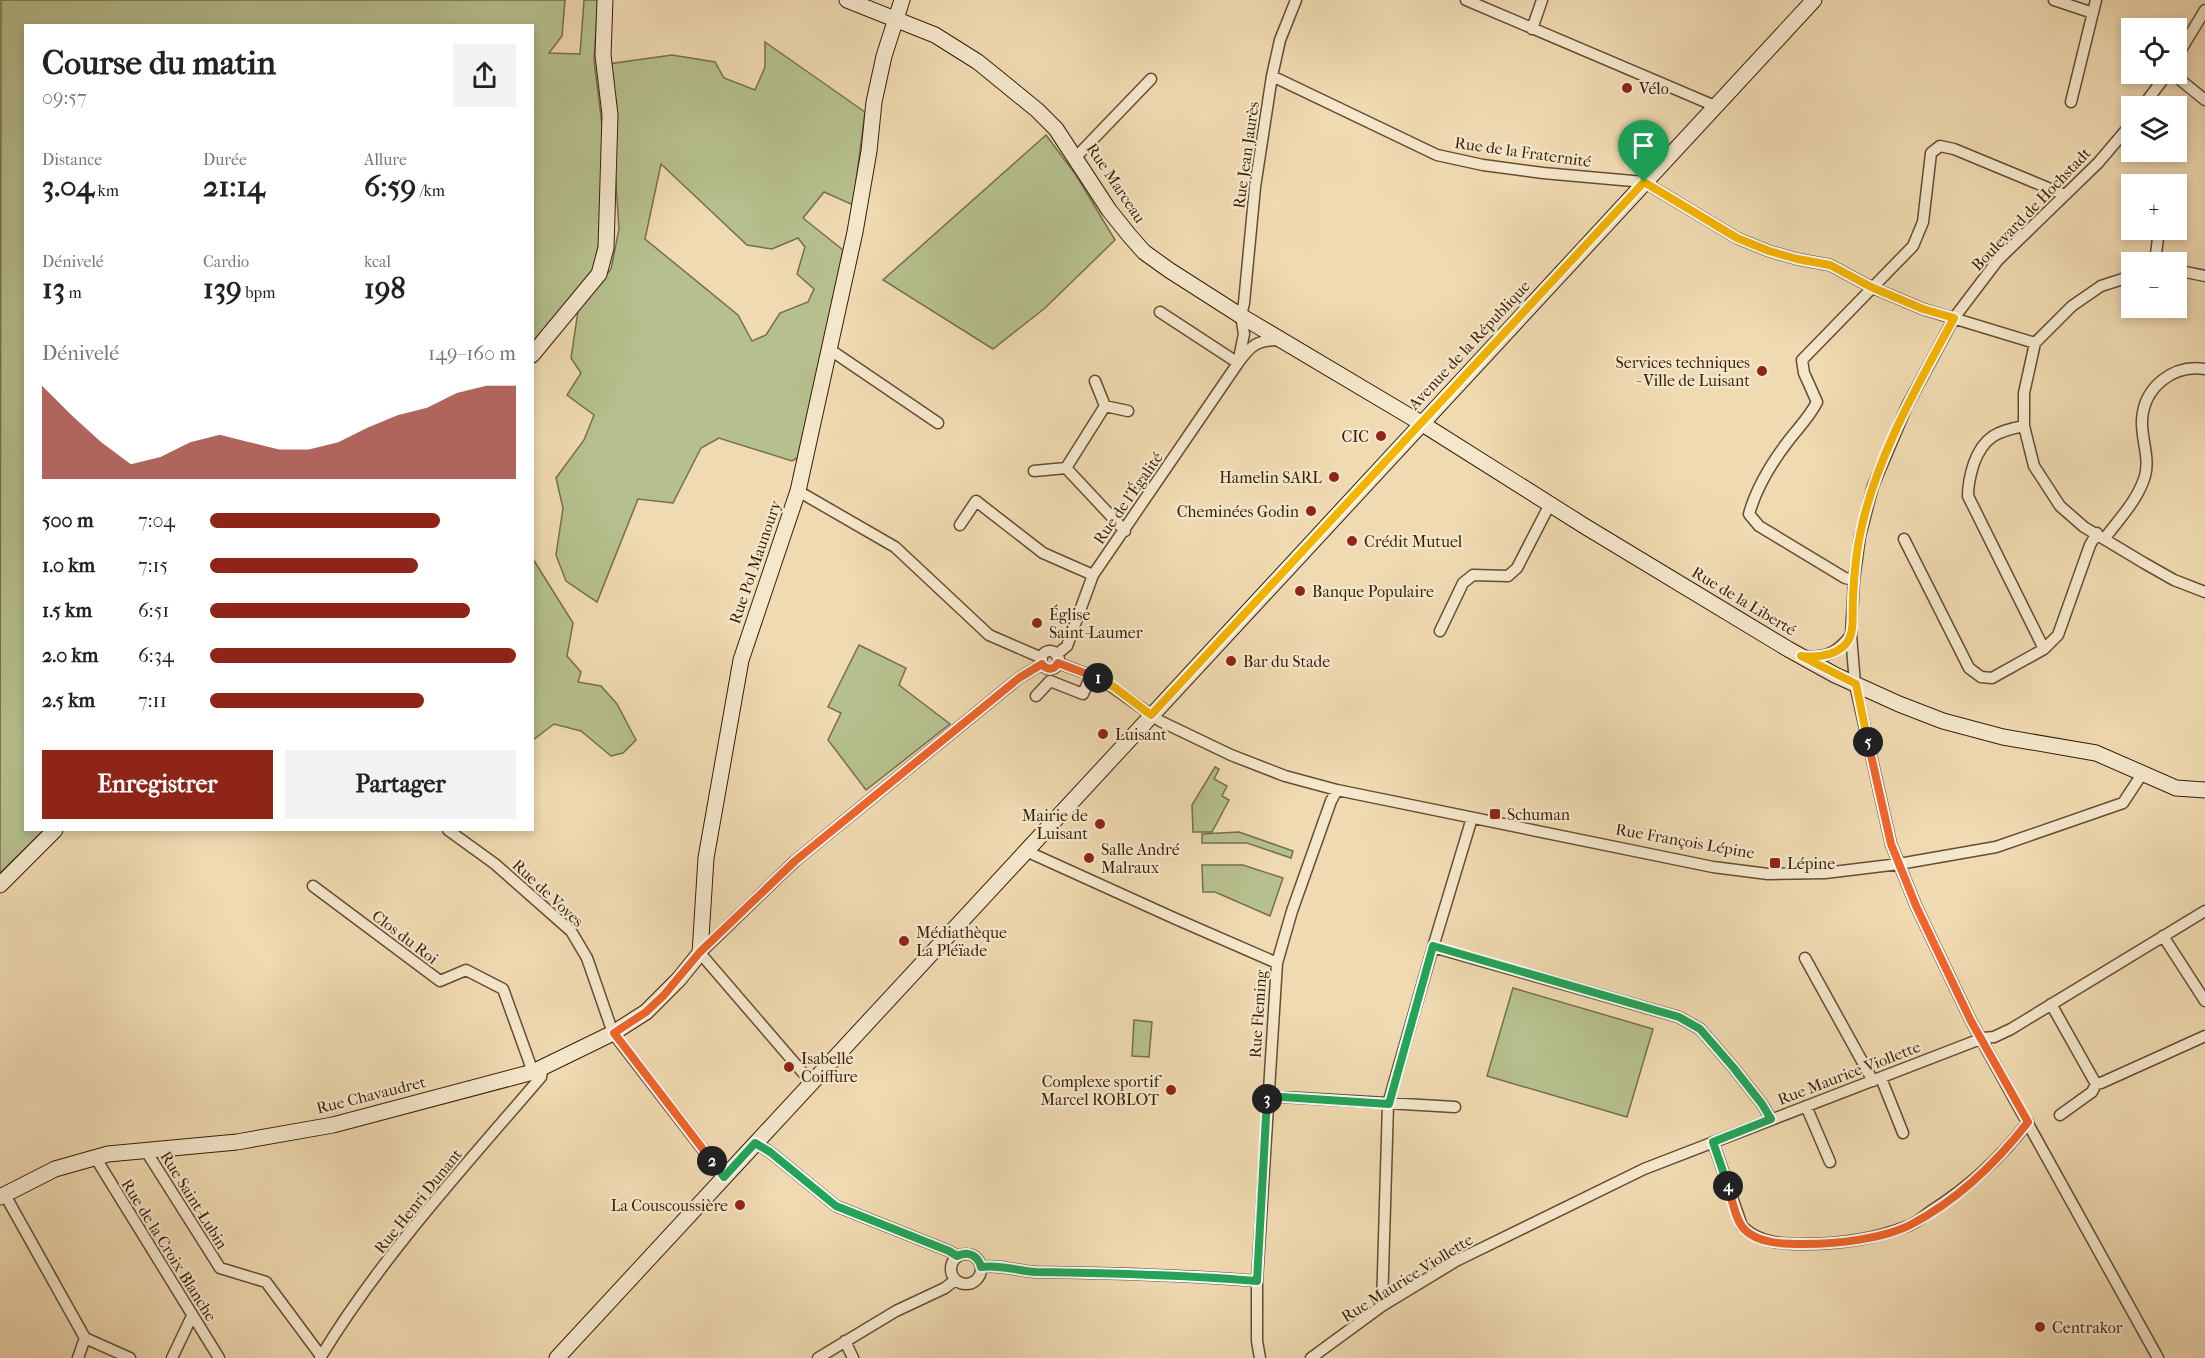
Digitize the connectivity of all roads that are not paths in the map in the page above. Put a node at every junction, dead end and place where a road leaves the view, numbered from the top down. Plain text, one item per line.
1 (604, 0) edge
2 (847, 0) edge
3 (902, 0) edge
4 (1296, 0) edge
5 (1466, 0) edge
6 (1542, 0) edge
7 (1814, 0) edge
8 (2054, 0) edge
9 (2096, 0) edge
10 (2205, 10) edge
11 (2093, 13) junction
12 (895, 19) junction
13 (1532, 29) junction
14 (2187, 40) edge
15 (1272, 76) junction
16 (1151, 79) dead end
17 (2185, 84) edge
18 (2205, 100) edge
19 (2071, 102) dead end
20 (1715, 106) junction
21 (2121, 136) edge
22 (1076, 157) junction
23 (1644, 182) junction
24 (2065, 195) junction
25 (2187, 272) edge
26 (2205, 276) edge
27 (2121, 280) edge
28 (1871, 287) junction
29 (1160, 312) dead end
30 (1241, 316) junction
31 (1954, 318) junction
32 (1281, 340) junction
33 (2035, 343) junction
34 (829, 349) junction
35 (534, 353) edge
36 (1238, 363) junction
37 (2205, 369) edge
38 (1095, 381) dead end
39 (1105, 406) junction
40 (1128, 411) dead end
41 (938, 423) dead end
42 (1421, 423) junction
43 (2024, 426) junction
44 (1066, 468) junction
45 (1034, 471) dead end
46 (798, 491) junction
47 (1550, 504) junction
48 (960, 525) dead end
49 (1125, 531) junction
50 (2101, 536) junction
51 (1904, 539) dead end
52 (1093, 575) junction
53 (1854, 580) junction
54 (2205, 592) edge
55 (1440, 631) dead end
56 (1851, 635) junction
57 (2044, 649) junction
58 (1801, 656) junction
59 (1057, 659) junction
60 (1042, 661) junction
61 (1091, 675) junction
62 (1856, 684) junction
63 (1036, 696) dead end
64 (1151, 715) junction
65 (2142, 774) junction
66 (1337, 790) junction
67 (2205, 790) edge
68 (1472, 818) junction
69 (54, 831) edge
70 (449, 831) edge
71 (1026, 850) junction
72 (1899, 864) junction
73 (0, 885) edge
74 (313, 886) dead end
75 (2205, 911) edge
76 (2163, 936) junction
77 (1433, 946) junction
78 (700, 952) junction
79 (1804, 958) dead end
80 (1277, 963) junction
81 (2205, 1001) edge
82 (2051, 1004) junction
83 (614, 1033) junction
84 (2205, 1036) edge
85 (1983, 1038) junction
86 (538, 1069) junction
87 (1877, 1079) junction
88 (811, 1082) junction
89 (2096, 1083) junction
90 (1267, 1096) junction
91 (1389, 1104) junction
92 (1806, 1106) junction
93 (1455, 1107) dead end
94 (2060, 1115) dead end
95 (1771, 1119) junction
96 (2028, 1122) junction
97 (1903, 1133) dead end
98 (1713, 1142) junction
99 (755, 1143) junction
100 (146, 1151) junction
101 (95, 1157) junction
102 (1830, 1162) dead end
103 (724, 1177) junction
104 (7, 1194) edge
105 (957, 1256) junction
106 (981, 1267) junction
107 (955, 1280) junction
108 (1257, 1281) junction
109 (1382, 1306) junction
110 (192, 1316) junction
111 (85, 1338) junction
112 (845, 1341) junction
113 (320, 1357) edge
114 (78, 1358) edge
115 (130, 1358) edge
116 (172, 1358) edge
117 (219, 1358) edge
118 (557, 1358) edge
119 (818, 1358) edge
120 (853, 1358) edge
121 (1260, 1358) edge
122 (1311, 1358) edge
123 (2158, 1358) edge

1 - 35 street
2 - 12 street, Rue Marceau
3 - 12 street, Rue Pol Maunoury
4 - 15 street, Rue Jean Jaurès
5 - 13 street
6 - 13 street
7 - 20 street, Avenue de la République
8 - 11 street
9 - 11 street
10 - 14 street
11 - 19 street
12 - 22 street, Rue Marceau
12 - 34 street, Rue Pol Maunoury
13 - 20 street
15 - 23 street, Rue de la Fraternité
15 - 30 street, Rue Jean Jaurès
16 - 22 street
17 - 18 street
20 - 23 street, Avenue de la République
21 - 24 street, Boulevard de Hochstadt
22 - 30 street, Rue Marceau
23 - 28 street
23 - 42 street, Avenue de la République
24 - 28 street
24 - 31 street, Boulevard de Hochstadt
25 - 26 street
27 - 33 street
28 - 31 street
28 - 53 street
29 - 36 street
30 - 32 street, Rue Marceau
30 - 36 street, Rue de l'Égalité
31 - 33 street
31 - 53 street, Boulevard de Hochstadt
32 - 36 street, Rue de l'Égalité
32 - 42 street, Rue Marceau
33 - 43 street
34 - 41 street
34 - 46 street, Rue Pol Maunoury
36 - 49 street, Rue de l'Égalité
37 - 50 street
38 - 39 street
39 - 40 street
39 - 44 street
42 - 47 street, Rue de la Liberté
42 - 64 street, Avenue de la République
43 - 50 street
43 - 57 street
44 - 45 street
44 - 49 street
46 - 60 street
46 - 78 street, Rue Pol Maunoury
47 - 55 street
47 - 58 street, Rue de la Liberté
48 - 52 street
49 - 52 street, Rue de l'Égalité
50 - 54 street
50 - 57 street
51 - 57 street
52 - 59 street, Rue de l'Égalité
53 - 56 street, Boulevard de Hochstadt
56 - 58 street
56 - 62 street, Boulevard de Hochstadt
58 - 62 street, Rue de la Liberté
59 - 60 street
59 - 61 street, Rue François Lépine
60 - 78 street
61 - 63 street
61 - 64 street, Rue François Lépine
62 - 65 street, Rue de la Liberté
62 - 72 street, Boulevard de Hochstadt
64 - 66 street, Rue François Lépine
64 - 71 street, Avenue de la République
65 - 67 street
65 - 72 street, Rue François Lépine
66 - 68 street, Rue François Lépine
66 - 80 street, Rue Fleming
68 - 72 street, Rue François Lépine
68 - 77 street
69 - 73 street
70 - 83 street, Rue de Voves
71 - 80 street
71 - 88 street, Avenue de la République
72 - 85 street, Boulevard de Hochstadt
74 - 86 street, Clos du Roi
75 - 76 street, Rue Maurice Viollette
76 - 81 street
76 - 82 street, Rue Maurice Viollette
77 - 91 street
77 - 95 street
78 - 83 street, Rue Chavaudret
78 - 88 street
79 - 87 street
80 - 90 street, Rue Fleming
82 - 85 street, Rue Maurice Viollette
82 - 89 street
83 - 86 street, Rue Chavaudret
83 - 103 street, Rue de Voves
84 - 89 street
85 - 87 street, Rue Maurice Viollette
85 - 96 street, Boulevard de Hochstadt
86 - 100 street, Rue Chavaudret
86 - 113 street, Rue Henri Dunant
87 - 92 street, Rue Maurice Viollette
87 - 97 street
88 - 99 street, Avenue de la République
89 - 94 street
90 - 91 street
90 - 108 street, Rue Fleming
91 - 93 street
91 - 109 street
92 - 95 street, Rue Maurice Viollette
92 - 102 street
95 - 98 street, Rue Maurice Viollette
96 - 98 street
96 - 123 street, Boulevard de Hochstadt
98 - 109 street, Rue Maurice Viollette
99 - 103 street, Avenue de la République
99 - 105 street
100 - 101 street, Rue Chavaudret
100 - 113 street, Rue Saint-Lubin
101 - 104 street, Rue Chavaudret
101 - 110 street, Rue de la Croix Blanche
103 - 118 street, Avenue de la République
104 - 111 street
105 - 106 street
105 - 107 street
106 - 107 street
106 - 108 street
107 - 112 street
108 - 121 street, Rue Fleming
109 - 122 street, Rue Maurice Viollette
110 - 116 street
110 - 117 street, Rue de la Croix Blanche
111 - 114 street
111 - 115 street
112 - 119 street
112 - 120 street

